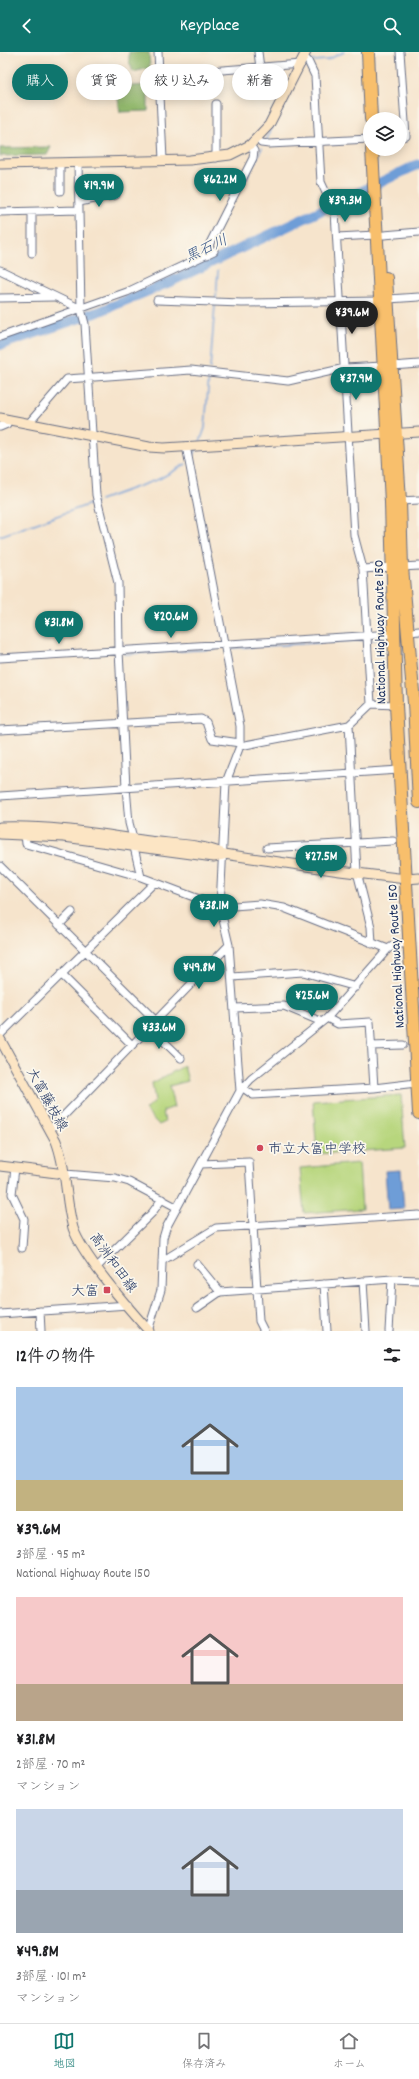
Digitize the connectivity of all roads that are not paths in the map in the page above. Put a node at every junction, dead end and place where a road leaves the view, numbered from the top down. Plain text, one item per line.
1 (158, 52) edge
2 (258, 52) edge
3 (368, 52) edge
4 (375, 52) edge
5 (400, 52) edge
6 (304, 58) edge
7 (159, 64) edge
8 (260, 64) edge
9 (278, 64) edge
10 (160, 100) edge
11 (216, 104) dead end
12 (371, 112) edge
13 (378, 112) edge
14 (404, 112) edge
15 (258, 138) junction
16 (363, 139) edge
17 (319, 141) junction
18 (250, 145) junction
19 (373, 156) edge
20 (378, 156) edge
21 (216, 158) junction
22 (163, 160) junction
23 (78, 162) junction
24 (60, 163) junction
25 (0, 164) edge
26 (377, 175) junction
27 (60, 191) dead end
28 (374, 193) junction
29 (116, 195) dead end
30 (79, 202) junction
31 (79, 210) junction
32 (0, 212) edge
33 (32, 212) junction
34 (335, 212) junction
35 (419, 232) edge
36 (380, 235) junction
37 (337, 237) junction
38 (32, 253) dead end
39 (0, 270) edge
40 (55, 297) junction
41 (419, 297) edge
42 (0, 298) edge
43 (157, 300) dead end
44 (384, 300) junction
45 (340, 302) junction
46 (80, 309) junction
47 (0, 337) edge
48 (419, 364) edge
49 (388, 366) junction
50 (345, 368) junction
51 (88, 377) junction
52 (4, 418) edge
53 (29, 423) junction
54 (0, 426) edge
55 (419, 432) edge
56 (392, 433) junction
57 (91, 436) junction
58 (348, 436) junction
59 (194, 446) junction
60 (419, 500) edge
61 (400, 501) junction
62 (419, 566) edge
63 (397, 567) junction
64 (363, 569) junction
65 (414, 632) edge
66 (394, 634) junction
67 (367, 638) junction
68 (223, 645) junction
69 (119, 652) junction
70 (0, 658) edge
71 (416, 703) edge
72 (372, 704) junction
73 (396, 705) junction
74 (123, 723) junction
75 (349, 725) junction
76 (0, 730) edge
77 (240, 744) junction
78 (418, 769) edge
79 (399, 770) junction
80 (351, 773) junction
81 (226, 782) junction
82 (126, 787) junction
83 (0, 796) edge
84 (419, 802) edge
85 (0, 827) edge
86 (0, 834) edge
87 (25, 834) junction
88 (394, 841) dead end
89 (134, 843) junction
90 (355, 843) junction
91 (268, 848) dead end
92 (224, 854) junction
93 (0, 866) edge
94 (357, 872) junction
95 (141, 877) junction
96 (419, 878) edge
97 (406, 879) junction
98 (154, 883) junction
99 (220, 907) junction
100 (72, 912) dead end
101 (59, 925) junction
102 (409, 943) junction
103 (372, 944) junction
104 (229, 945) junction
105 (388, 949) junction
106 (85, 951) junction
107 (62, 974) junction
108 (232, 977) junction
109 (356, 987) junction
110 (234, 1008) junction
111 (325, 1020) junction
112 (156, 1021) junction
113 (150, 1028) junction
114 (0, 1035) edge
115 (0, 1039) edge
116 (132, 1045) junction
117 (403, 1045) dead end
118 (371, 1046) junction
119 (181, 1058) dead end
120 (416, 1083) junction
121 (374, 1088) junction
122 (242, 1090) junction
123 (419, 1113) edge
124 (50, 1130) junction
125 (201, 1164) junction
126 (0, 1166) edge
127 (15, 1168) junction
128 (65, 1174) junction
129 (162, 1199) junction
130 (176, 1207) junction
131 (419, 1216) edge
132 (251, 1226) junction
133 (22, 1248) dead end
134 (162, 1261) junction
135 (197, 1264) dead end
136 (97, 1268) junction
137 (392, 1279) junction
138 (419, 1280) edge
139 (363, 1281) junction
140 (324, 1284) junction
141 (256, 1290) junction
142 (220, 1292) junction
143 (128, 1305) junction
144 (197, 1308) dead end
145 (40, 1311) junction
146 (0, 1314) edge
147 (41, 1331) edge
148 (148, 1331) edge
149 (264, 1331) edge
150 (327, 1331) edge
151 (366, 1331) edge
152 (389, 1331) edge

1 - 7 street
2 - 8 street
3 - 12 highway
4 - 13 highway
5 - 14 street
6 - 9 street
6 - 15 street
6 - 17 street
10 - 22 street
11 - 21 street
15 - 17 street
15 - 18 street
16 - 17 street
17 - 34 street
18 - 21 street
18 - 46 street
19 - 26 highway, National Highway Route 150
20 - 26 highway, National Highway Route 150
21 - 22 street
22 - 23 street
23 - 24 street
23 - 30 street
24 - 25 street
24 - 27 street
26 - 28 highway, National Highway Route 150
28 - 34 street
28 - 36 highway, National Highway Route 150
29 - 30 street
30 - 31 street
31 - 33 street
31 - 46 street
32 - 33 street
33 - 38 street
34 - 37 street
35 - 36 street
36 - 37 street
36 - 44 highway, National Highway Route 150
37 - 45 street
39 - 40 street
40 - 42 street
40 - 46 street
41 - 44 street
43 - 45 street
44 - 45 street
44 - 49 highway, National Highway Route 150
45 - 50 street
46 - 47 street
46 - 51 street
48 - 49 street
49 - 50 street
49 - 56 highway, National Highway Route 150
50 - 51 street
50 - 58 street
51 - 53 street
51 - 57 street
52 - 53 street
52 - 54 street
53 - 57 street
55 - 56 street
56 - 58 street
56 - 61 highway, National Highway Route 150
56 - 63 highway, National Highway Route 150
57 - 59 street
57 - 69 street
58 - 59 street
58 - 64 street
59 - 68 street
60 - 61 street
61 - 63 highway, National Highway Route 150
62 - 63 street
63 - 64 street
63 - 65 highway, National Highway Route 150
63 - 66 highway, National Highway Route 150
64 - 67 street
65 - 71 highway, National Highway Route 150
66 - 67 street
66 - 73 highway, National Highway Route 150
67 - 68 street
67 - 72 street
68 - 69 street
68 - 77 street
69 - 70 street
69 - 74 street
71 - 78 highway, National Highway Route 150
72 - 73 street
72 - 75 street
73 - 79 highway, National Highway Route 150
74 - 76 street
74 - 77 street
74 - 82 street
75 - 77 street
75 - 80 street
77 - 81 street
78 - 84 highway, National Highway Route 150
79 - 80 street
79 - 97 highway, National Highway Route 150
80 - 81 street
80 - 90 street
81 - 82 street
81 - 92 street
82 - 83 street
82 - 89 street
85 - 89 street
86 - 87 street
87 - 89 street
87 - 95 street
88 - 90 street
89 - 92 street
89 - 95 street
90 - 91 street
90 - 94 street
92 - 94 street
92 - 99 street
93 - 101 street
94 - 97 street
94 - 103 street
95 - 98 street
96 - 97 street
97 - 102 highway, National Highway Route 150
98 - 99 street
98 - 106 street
99 - 103 street
99 - 104 street
100 - 101 street
101 - 106 street
102 - 105 street
102 - 120 highway, National Highway Route 150
103 - 105 street
104 - 108 street
104 - 112 street
105 - 109 street
106 - 107 street
106 - 112 street
107 - 114 street
107 - 116 street
108 - 109 street
108 - 110 street
109 - 111 street
110 - 111 street
110 - 122 street
111 - 118 street
111 - 122 street
112 - 113 street
113 - 116 street
113 - 119 street
115 - 124 street, 大富藤枝線
116 - 124 street
117 - 118 street
118 - 121 street
120 - 121 street
120 - 123 highway, National Highway Route 150
121 - 122 street
122 - 125 street
124 - 128 street, 大富藤枝線
125 - 130 street
125 - 132 street
126 - 127 street
127 - 128 street
127 - 133 street
128 - 129 street
128 - 136 street, 高洲和田線
129 - 130 street
129 - 136 street
130 - 134 street
131 - 132 street
132 - 134 street
132 - 141 street
134 - 148 street
135 - 142 street
136 - 143 street, 高洲和田線
137 - 138 street
137 - 139 street
137 - 152 street
139 - 140 street
139 - 151 street
140 - 141 street
140 - 150 street
141 - 142 street
141 - 149 street
142 - 144 street
143 - 145 street
143 - 148 street, 高洲和田線
145 - 146 street
145 - 147 street

